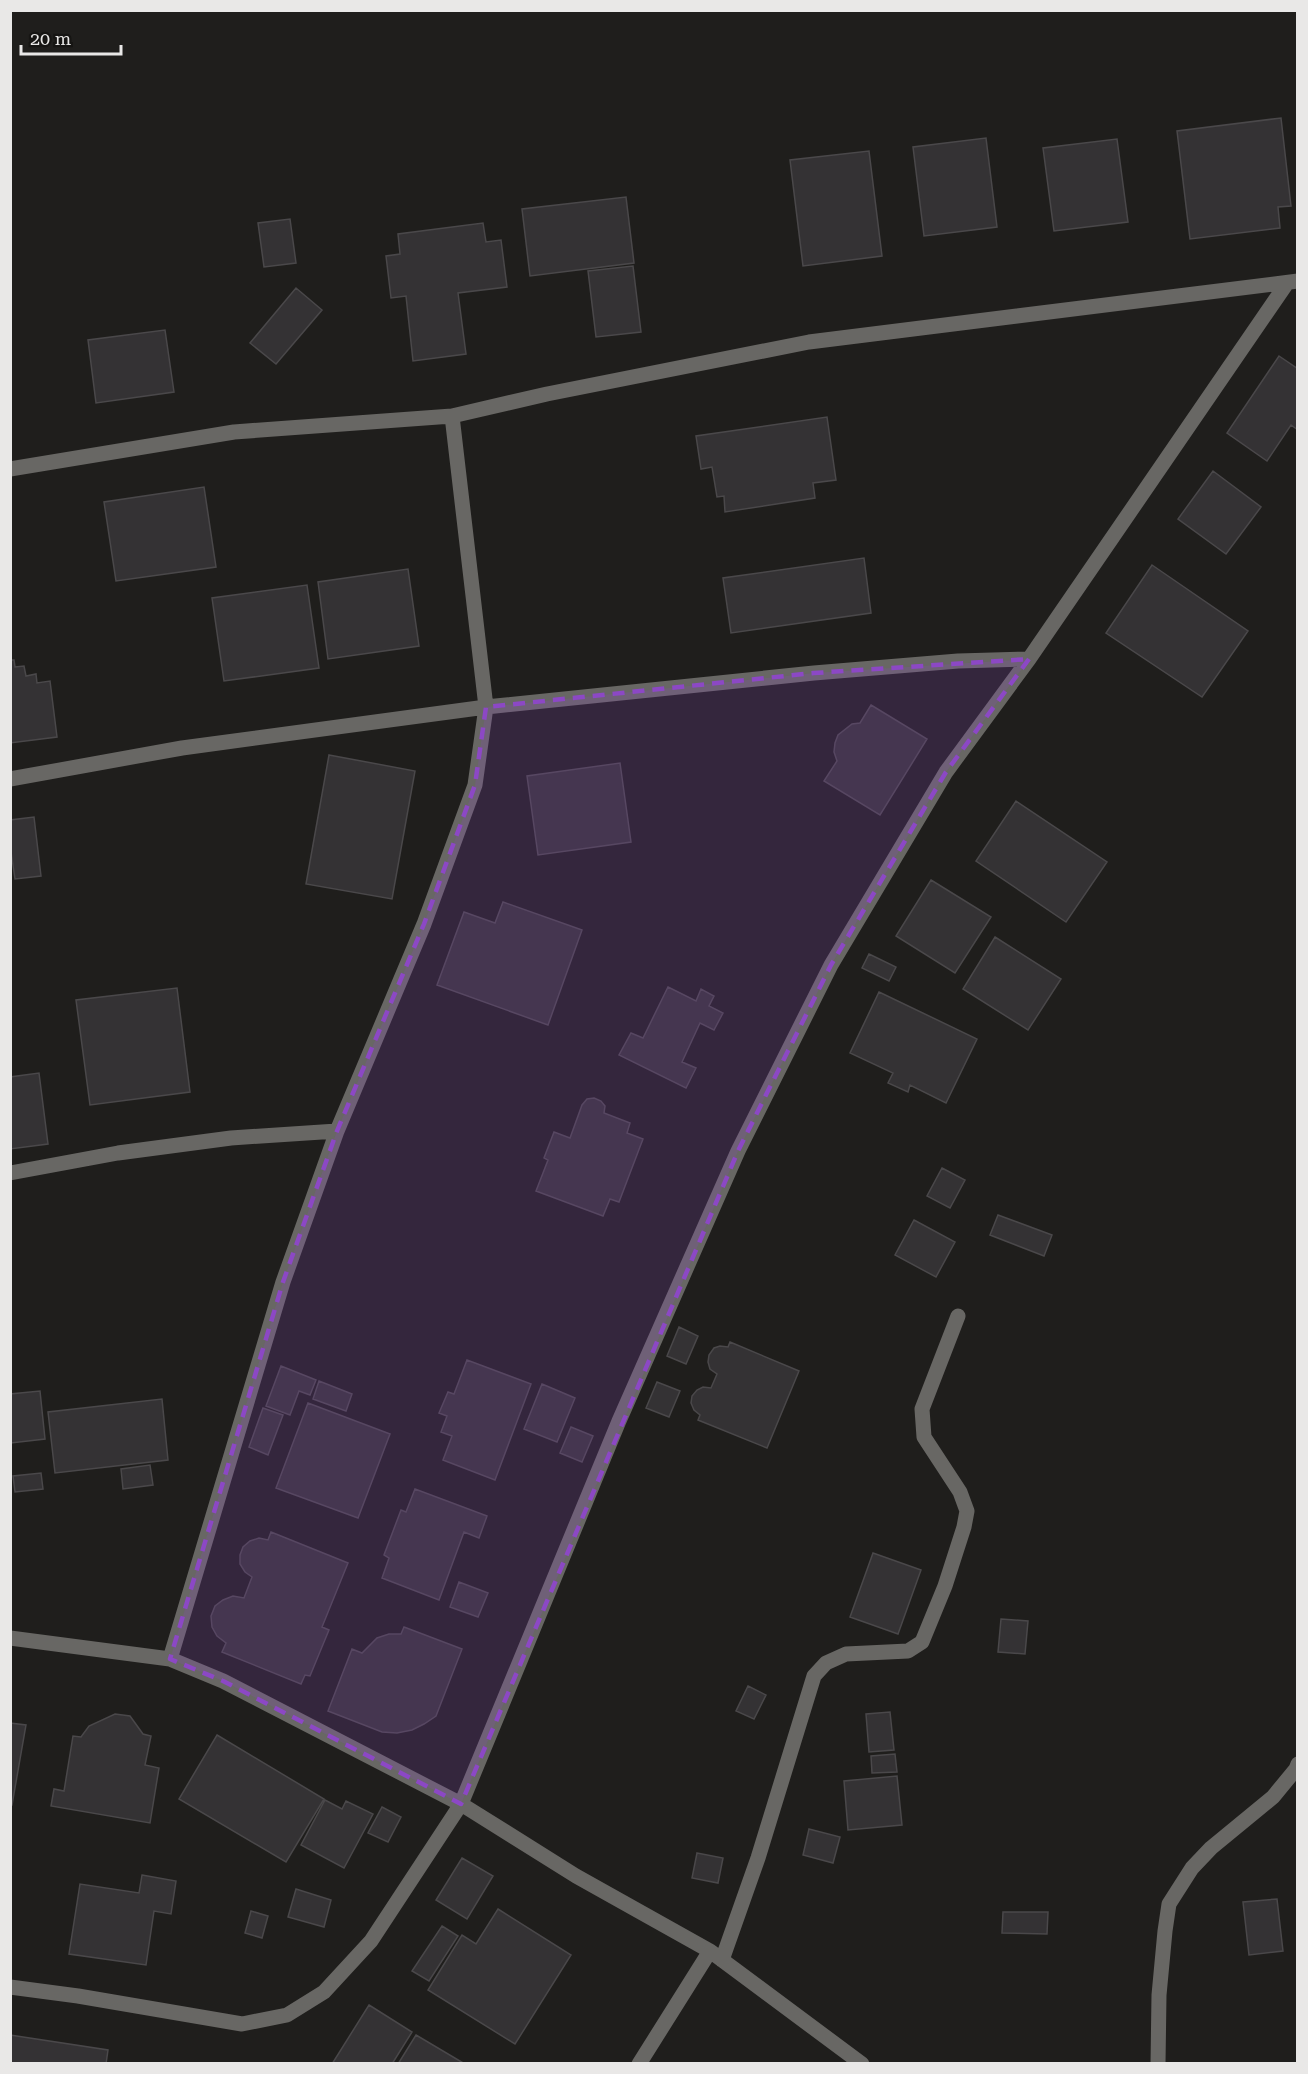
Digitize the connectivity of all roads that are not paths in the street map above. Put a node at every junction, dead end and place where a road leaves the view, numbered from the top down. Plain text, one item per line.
1 (1292, 282) edge
2 (452, 416) junction
3 (10, 469) edge
4 (1029, 659) junction
5 (486, 707) junction
6 (10, 779) edge
7 (337, 1131) junction
8 (10, 1173) edge
9 (958, 1316) dead end
10 (10, 1638) edge
11 (170, 1659) junction
12 (1298, 1764) edge
13 (461, 1804) junction
14 (716, 1955) junction
15 (10, 1987) edge
16 (639, 2064) edge
17 (862, 2064) edge
18 (1158, 2064) edge

1 - 2 street
1 - 4 street
2 - 3 street
2 - 5 street
4 - 5 street
4 - 13 street
5 - 6 street
5 - 7 street
7 - 8 street
7 - 11 street
9 - 14 street
10 - 11 street
11 - 13 street
12 - 18 street
13 - 14 street
13 - 15 street
14 - 16 street
14 - 17 street

